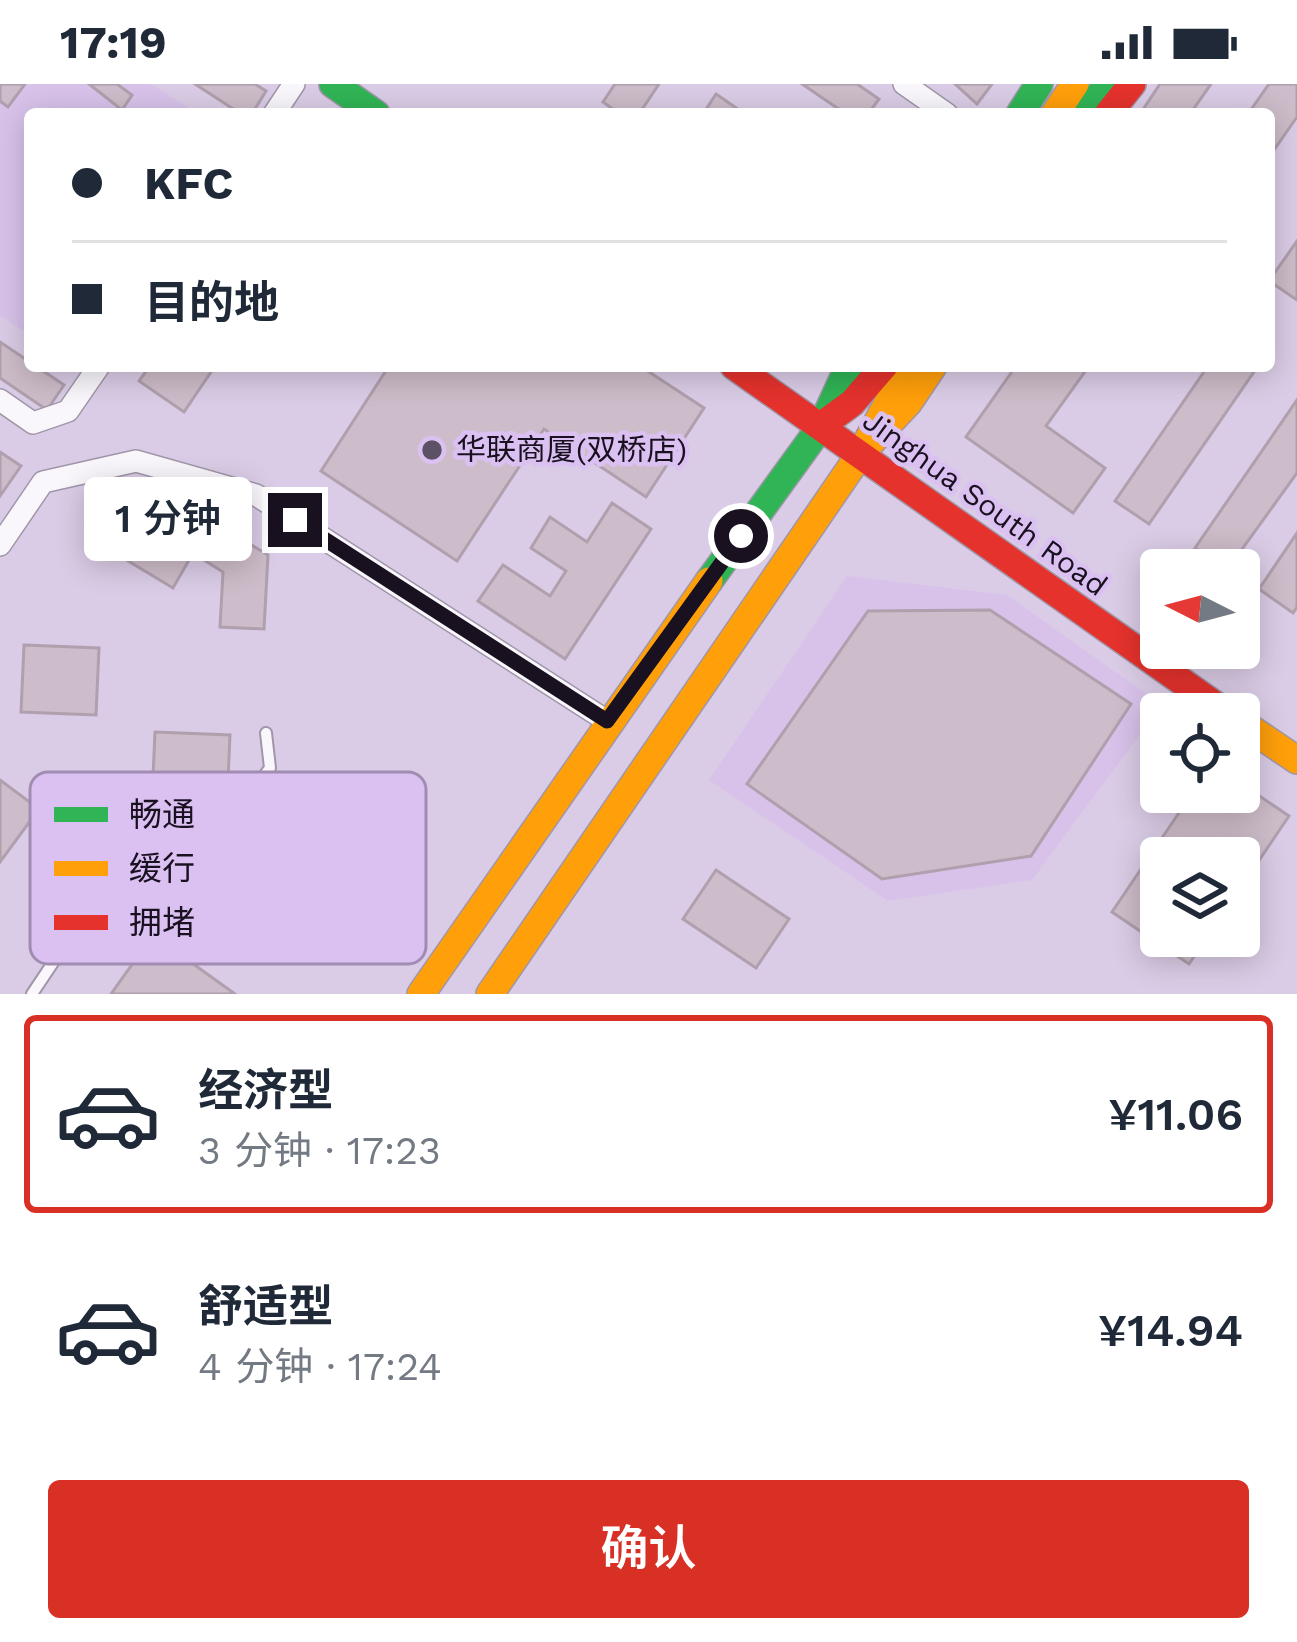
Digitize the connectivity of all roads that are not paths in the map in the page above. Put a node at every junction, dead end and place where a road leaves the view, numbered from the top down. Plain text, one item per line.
1 (333, 84) edge
2 (904, 84) edge
3 (1104, 84) edge
4 (1132, 84) edge
5 (367, 108) edge
6 (938, 108) edge
7 (1086, 108) edge
8 (1113, 108) edge
9 (95, 372) edge
10 (743, 372) edge
11 (846, 372) edge
12 (878, 372) edge
13 (905, 372) edge
14 (929, 372) edge
15 (0, 400) edge
16 (822, 425) junction
17 (861, 452) junction
18 (0, 545) edge
19 (1197, 693) edge
20 (607, 721) junction
21 (266, 733) dead end
22 (1260, 736) edge
23 (1297, 760) edge
24 (267, 772) edge
25 (52, 964) edge
26 (32, 994) edge
27 (421, 994) edge
28 (490, 994) edge

1 - 5 main road
2 - 6 street
3 - 7 main road
4 - 8 main road
9 - 15 street
10 - 16 main road, Jinghua South Road
11 - 16 main road
12 - 16 main road
13 - 17 main road
14 - 17 main road
16 - 17 main road, Jinghua South Road
16 - 20 main road
17 - 19 main road, Jinghua South Road
17 - 28 main road
18 - 20 street
20 - 27 main road
21 - 24 lane
22 - 23 main road
25 - 26 lane

